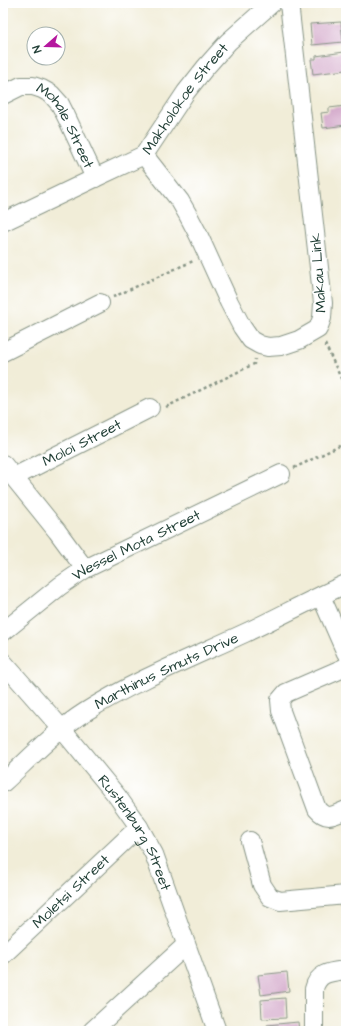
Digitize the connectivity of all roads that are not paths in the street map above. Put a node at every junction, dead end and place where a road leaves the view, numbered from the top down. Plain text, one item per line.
1 (272, 3) edge
2 (289, 3) edge
3 (3, 95) edge
4 (144, 155) junction
5 (95, 178) junction
6 (3, 222) edge
7 (100, 303) road end
8 (3, 352) edge
9 (150, 408) road end
10 (9, 471) edge
11 (281, 474) road end
12 (85, 569) junction
13 (346, 584) edge
14 (320, 596) junction
15 (3, 632) edge
16 (346, 652) edge
17 (3, 662) edge
18 (346, 667) edge
19 (62, 729) junction
20 (3, 783) edge
21 (346, 810) edge
22 (139, 827) junction
23 (250, 841) dead end
24 (346, 895) edge
25 (186, 945) junction
26 (3, 955) edge
27 (338, 971) edge
28 (92, 1031) edge
29 (217, 1031) edge
30 (314, 1031) edge

1 - 4 street, Makholokoe Street
2 - 4 street, Makau Link
3 - 5 street, Mohale Street
4 - 5 street, Makholokoe Street
5 - 6 street, Makholokoe Street
7 - 8 street
9 - 10 street, Moloi Street
10 - 12 street
11 - 12 street, Wessel Mota Street
12 - 15 street, Wessel Mota Street
13 - 14 street, Marthinus Smuts Drive
14 - 16 street
14 - 19 street, Marthinus Smuts Drive
17 - 19 street, Rustenburg Street
18 - 21 street
19 - 20 street, Marthinus Smuts Drive
19 - 22 street, Rustenburg Street
22 - 25 street, Rustenburg Street
22 - 26 street, Moletsi Street
23 - 24 street
25 - 28 street
25 - 29 street, Rustenburg Street
27 - 30 street

